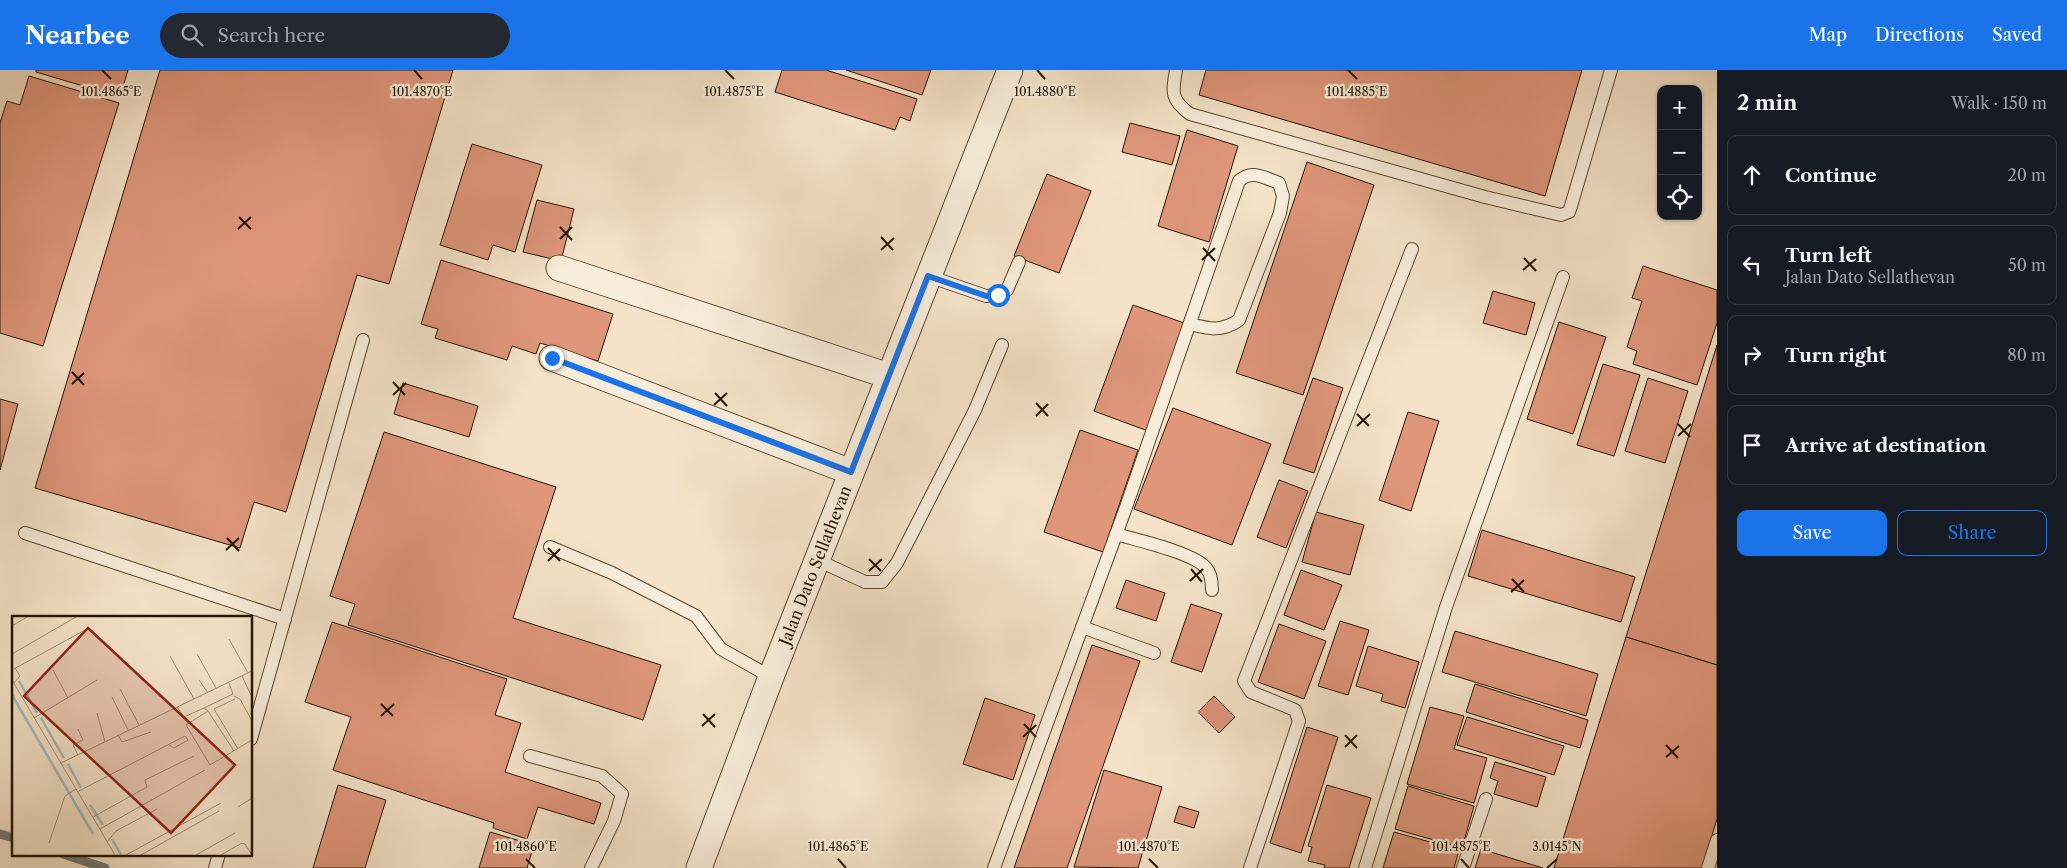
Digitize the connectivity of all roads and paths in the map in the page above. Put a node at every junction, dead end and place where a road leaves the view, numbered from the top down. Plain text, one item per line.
1 (1010, 70) edge
2 (1176, 70) edge
3 (1611, 70) edge
4 (1412, 249) dead end
5 (1019, 262) dead end
6 (559, 268) dead end
7 (928, 276) junction
8 (1564, 276) dead end
9 (1190, 324) junction
10 (363, 340) dead end
11 (1002, 345) dead end
12 (552, 358) dead end
13 (880, 373) junction
14 (832, 465) junction
15 (25, 533) dead end
16 (1116, 534) junction
17 (550, 547) dead end
18 (816, 560) junction
19 (1212, 590) dead end
20 (285, 619) junction
21 (1082, 627) junction
22 (1154, 653) dead end
23 (771, 677) junction
24 (252, 735) edge
25 (530, 756) dead end
26 (1486, 799) dead end
27 (1717, 840) edge
28 (591, 868) edge
29 (699, 868) edge
30 (994, 868) edge
31 (1250, 868) edge
32 (1364, 868) edge
33 (1463, 868) edge
34 (1708, 868) edge

1 - 7 street, Jalan Dato Sellathevan
2 - 3 lane
4 - 31 lane
5 - 7 lane
6 - 13 street
7 - 13 street, Jalan Dato Sellathevan
8 - 32 lane
9 - 9 lane
9 - 16 lane
10 - 20 lane
11 - 18 lane
12 - 14 street
13 - 14 street, Jalan Dato Sellathevan
14 - 18 street, Jalan Dato Sellathevan
15 - 20 lane
16 - 19 lane
16 - 21 lane
17 - 23 lane
18 - 23 street, Jalan Dato Sellathevan
20 - 24 lane
21 - 22 lane
21 - 30 lane
23 - 29 street, Jalan Dato Sellathevan
25 - 28 lane
26 - 33 lane
27 - 34 lane

